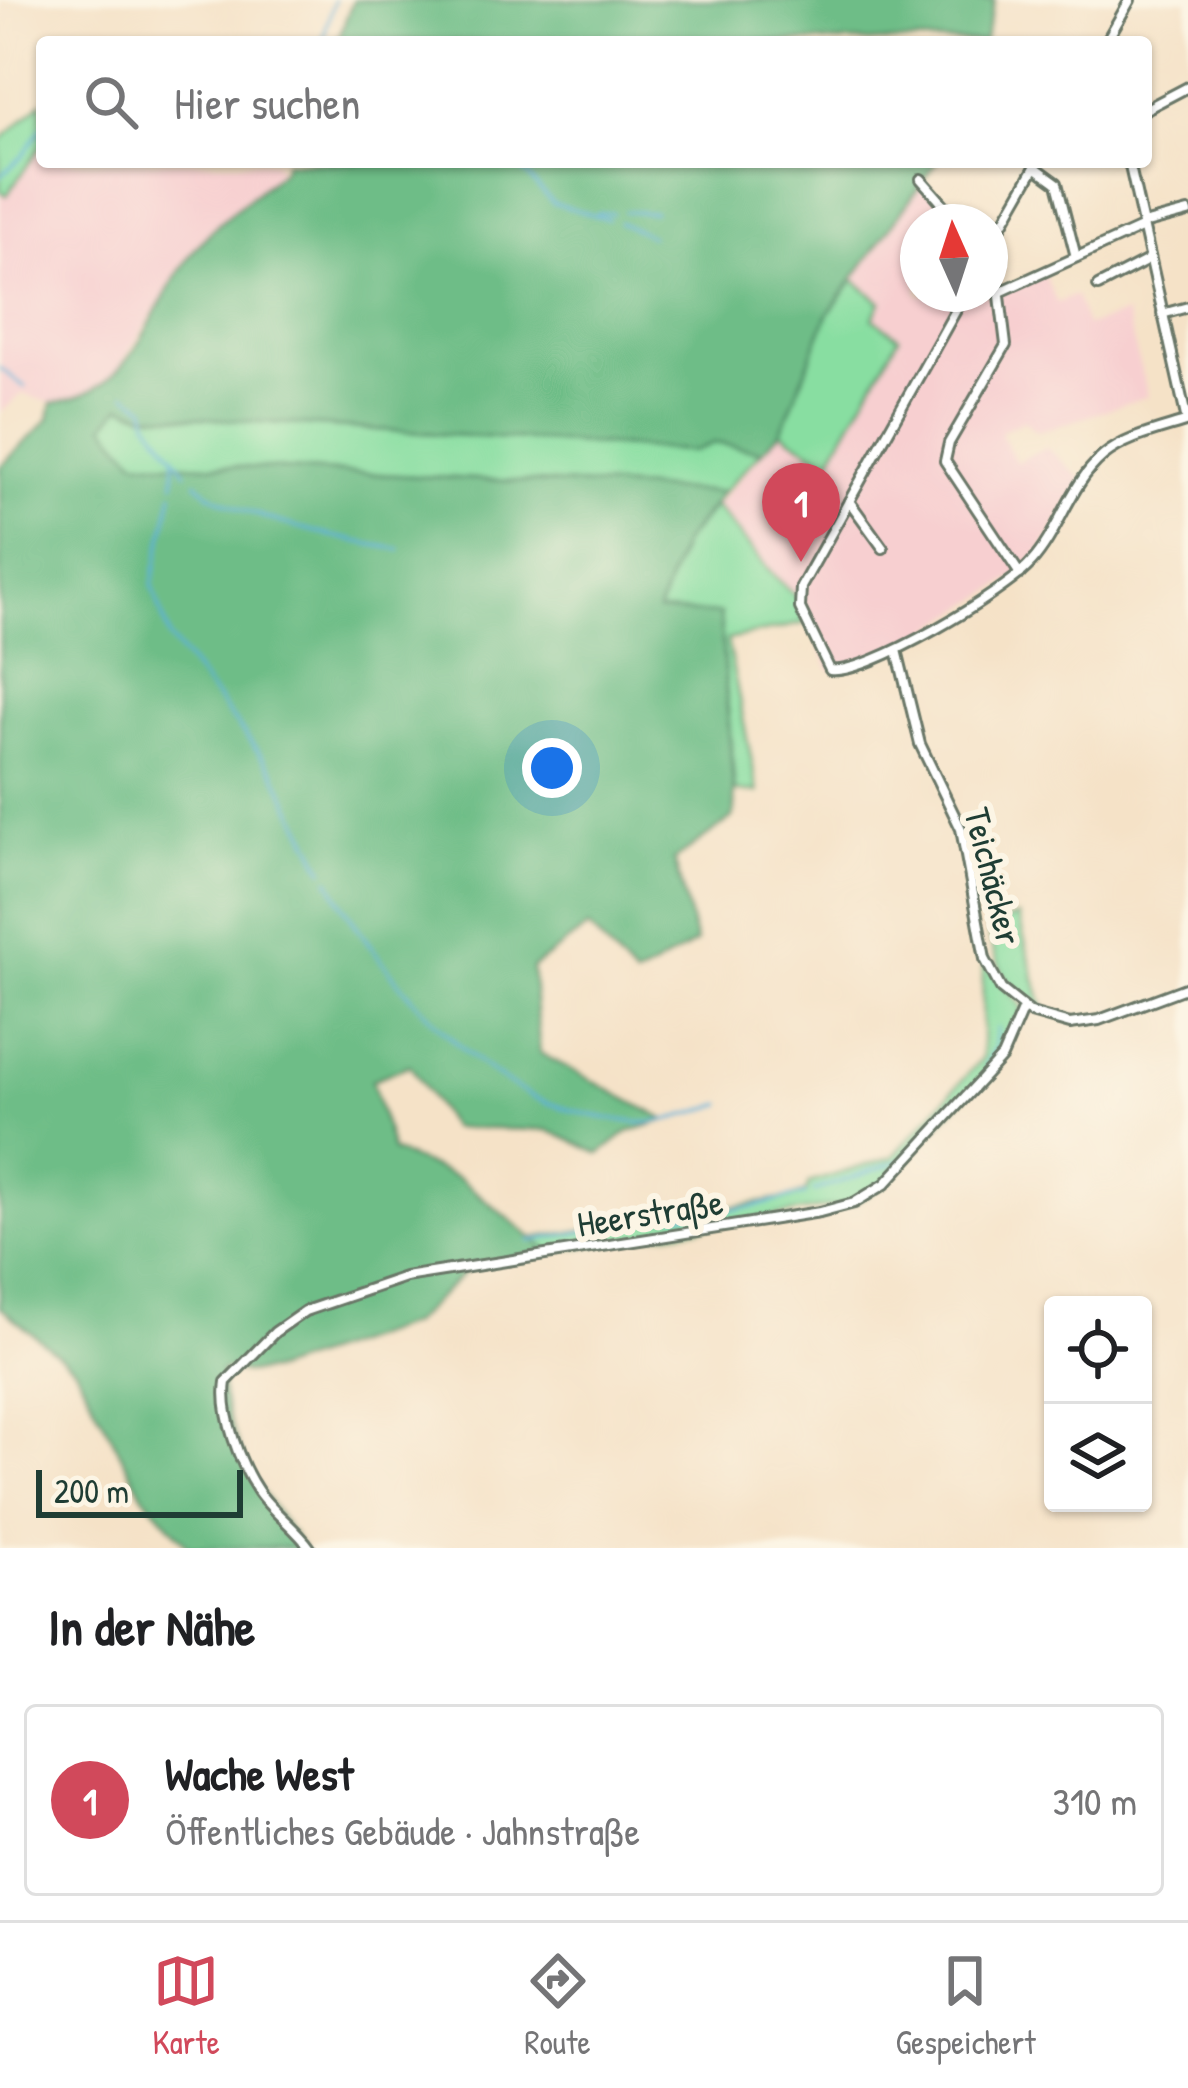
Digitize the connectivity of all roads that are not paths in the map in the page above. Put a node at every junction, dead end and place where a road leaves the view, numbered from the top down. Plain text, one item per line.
1 (1130, 0) edge
2 (1109, 36) edge
3 (1188, 87) edge
4 (1152, 106) edge
5 (1034, 168) edge
6 (1040, 168) edge
7 (1130, 168) edge
8 (921, 179) dead end
9 (943, 204) edge
10 (1188, 212) edge
11 (1008, 214) edge
12 (1143, 226) junction
13 (1076, 257) junction
14 (1150, 259) junction
15 (1098, 286) dead end
16 (1008, 288) edge
17 (1188, 307) edge
18 (955, 312) edge
19 (1003, 312) edge
20 (1162, 314) junction
21 (1187, 421) edge
22 (849, 502) junction
23 (883, 548) dead end
24 (1020, 574) junction
25 (897, 650) junction
26 (1188, 987) edge
27 (1022, 1008) junction
28 (310, 1548) edge

1 - 2 street
3 - 4 street
5 - 11 street
6 - 13 street
7 - 12 street
8 - 9 street
10 - 12 street
12 - 13 street
12 - 14 street
13 - 16 street
14 - 15 street
14 - 20 street
17 - 20 street
18 - 22 street
19 - 24 street
20 - 21 street
21 - 24 street
22 - 23 street
22 - 25 street
24 - 25 street
25 - 27 street, Teichäcker
26 - 27 street
27 - 28 street, Heerstraße

